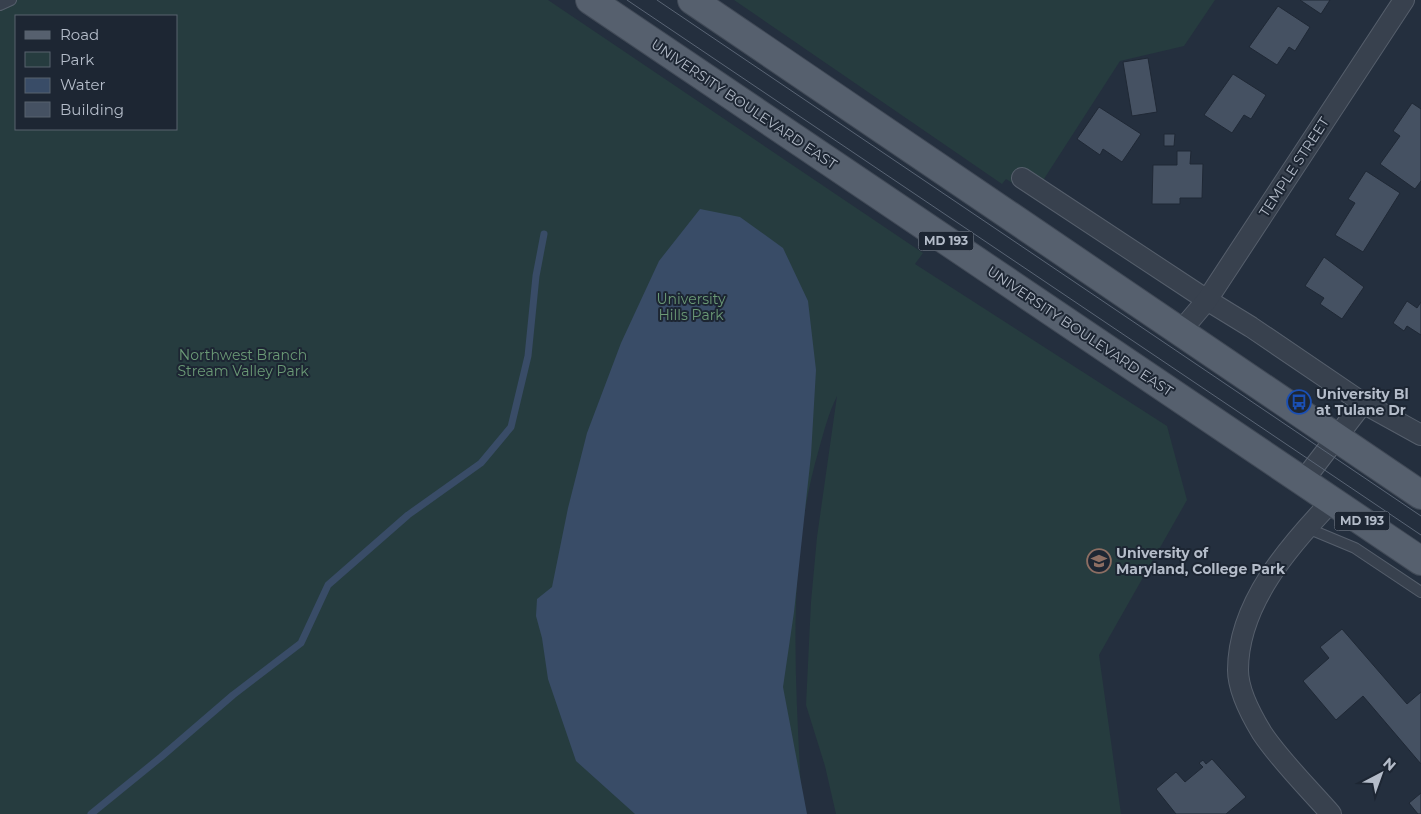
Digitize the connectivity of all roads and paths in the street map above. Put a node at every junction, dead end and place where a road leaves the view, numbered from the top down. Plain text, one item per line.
1 (11, 0) edge
2 (590, 0) edge
3 (692, 0) edge
4 (1404, 0) edge
5 (0, 4) edge
6 (1022, 178) dead end
7 (1207, 300) junction
8 (1180, 332) junction
9 (1363, 403) junction
10 (1421, 435) edge
11 (1334, 437) junction
12 (1303, 481) junction
13 (1421, 495) edge
14 (1332, 501) junction
15 (1303, 533) junction
16 (1421, 561) edge
17 (1421, 592) edge
18 (1331, 814) edge

1 - 5 lane
2 - 12 main road, UNIVERSITY BOULEVARD EAST / MD 193
3 - 8 main road
4 - 7 street, TEMPLE STREET
6 - 7 street
7 - 8 street, TEMPLE STREET
7 - 9 street
8 - 11 main road
9 - 10 street
9 - 11 street
11 - 12 street
11 - 13 main road
12 - 14 main road, UNIVERSITY BOULEVARD EAST / MD 193
14 - 15 street
14 - 16 main road, UNIVERSITY BOULEVARD EAST / MD 193
15 - 17 lane
15 - 18 street

